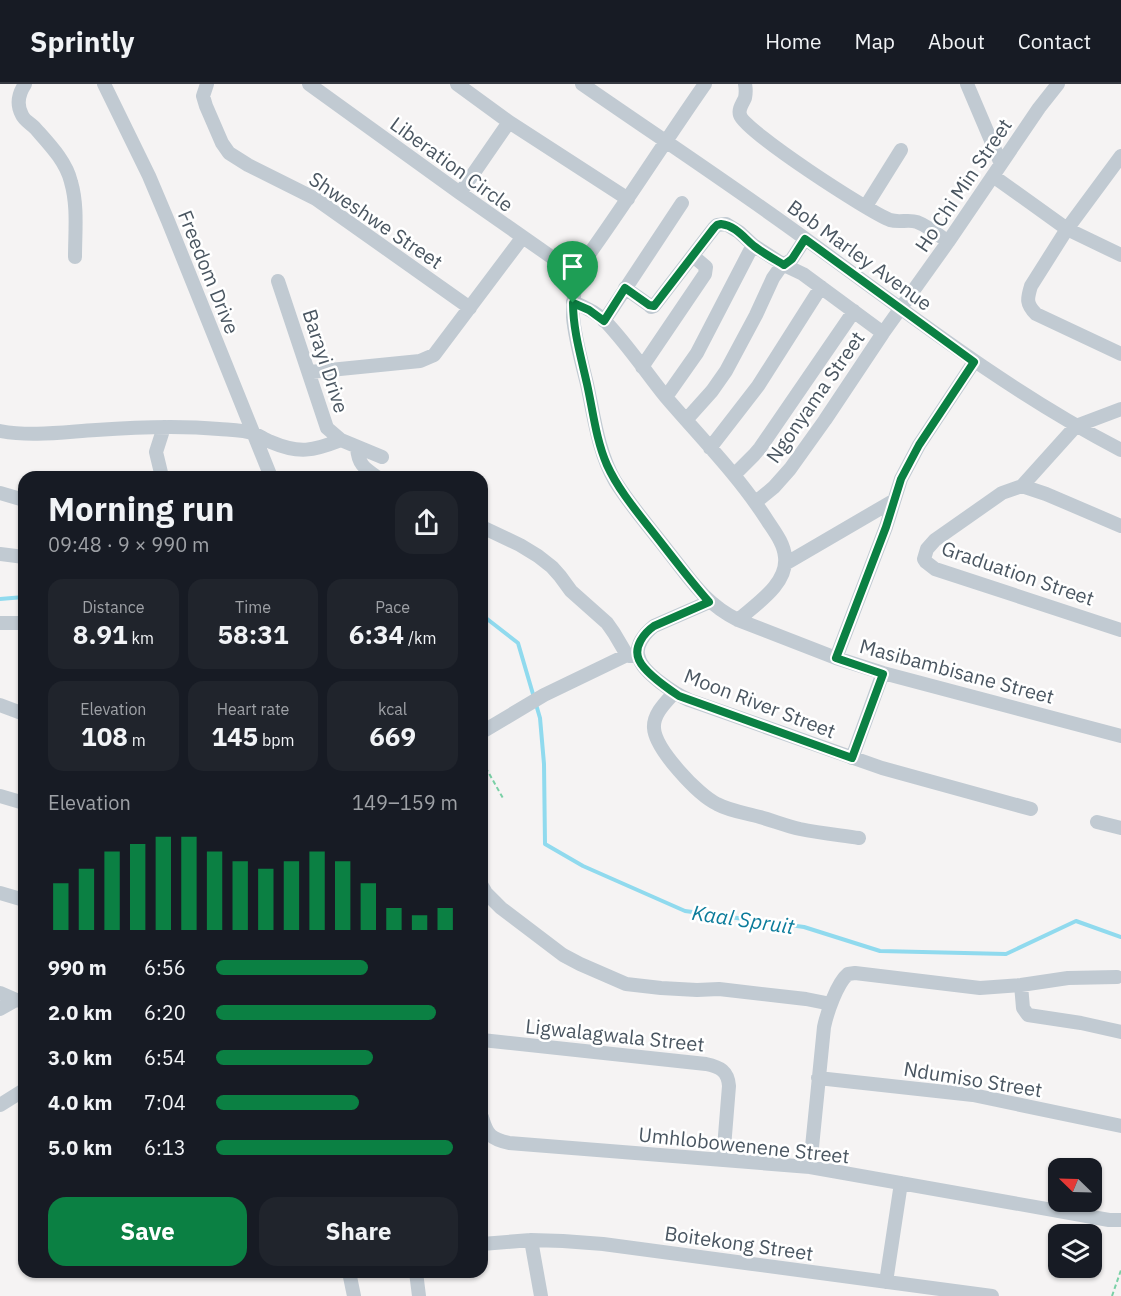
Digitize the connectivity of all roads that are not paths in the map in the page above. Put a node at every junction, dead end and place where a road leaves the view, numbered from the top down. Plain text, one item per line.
1 (25, 84) edge
2 (104, 84) edge
3 (207, 84) edge
4 (309, 84) edge
5 (457, 84) edge
6 (582, 84) edge
7 (705, 84) edge
8 (745, 84) edge
9 (967, 84) edge
10 (1058, 84) edge
11 (509, 122) junction
12 (665, 141) junction
13 (901, 150) dead end
14 (1120, 158) edge
15 (1001, 164) junction
16 (993, 176) junction
17 (460, 193) junction
18 (628, 199) junction
19 (682, 203) dead end
20 (866, 206) junction
21 (1067, 229) junction
22 (522, 237) junction
23 (805, 239) junction
24 (948, 242) junction
25 (753, 245) junction
26 (1121, 255) edge
27 (693, 256) junction
28 (75, 257) dead end
29 (784, 265) junction
30 (577, 267) junction
31 (279, 281) dead end
32 (821, 287) junction
33 (625, 288) junction
34 (573, 303) junction
35 (470, 308) junction
36 (901, 309) junction
37 (854, 311) junction
38 (604, 321) junction
39 (884, 333) junction
40 (1121, 354) edge
41 (974, 362) junction
42 (642, 367) junction
43 (310, 372) junction
44 (666, 397) junction
45 (1121, 409) edge
46 (686, 420) junction
47 (1076, 426) junction
48 (164, 427) junction
49 (0, 431) edge
50 (253, 433) junction
51 (341, 440) junction
52 (357, 447) junction
53 (710, 448) junction
54 (1121, 450) edge
55 (382, 457) dead end
56 (161, 471) edge
57 (269, 471) edge
58 (369, 471) edge
59 (734, 475) junction
60 (1022, 486) junction
61 (0, 494) edge
62 (18, 498) edge
63 (893, 501) junction
64 (756, 502) junction
65 (1121, 526) edge
66 (488, 530) edge
67 (0, 554) edge
68 (18, 556) edge
69 (785, 564) junction
70 (709, 602) junction
71 (738, 620) junction
72 (0, 623) edge
73 (18, 623) edge
74 (1121, 630) edge
75 (633, 656) junction
76 (836, 658) junction
77 (883, 674) junction
78 (674, 693) junction
79 (0, 705) edge
80 (18, 710) edge
81 (488, 728) edge
82 (1121, 736) edge
83 (852, 758) junction
84 (0, 796) edge
85 (18, 801) edge
86 (1031, 809) dead end
87 (1097, 822) dead end
88 (1121, 828) edge
89 (859, 838) dead end
90 (0, 893) edge
91 (488, 896) edge
92 (18, 898) edge
93 (1117, 977) dead end
94 (1021, 986) junction
95 (0, 993) edge
96 (18, 999) edge
97 (18, 1001) edge
98 (0, 1009) edge
99 (829, 1009) junction
100 (1121, 1032) edge
101 (488, 1041) edge
102 (818, 1078) junction
103 (18, 1094) edge
104 (0, 1105) edge
105 (1121, 1126) edge
106 (488, 1133) edge
107 (723, 1160) junction
108 (810, 1167) junction
109 (901, 1183) junction
110 (1121, 1220) edge
111 (531, 1240) junction
112 (488, 1244) edge
113 (350, 1278) edge
114 (417, 1278) edge
115 (886, 1282) junction
116 (354, 1296) edge
117 (419, 1296) edge
118 (541, 1296) edge
119 (992, 1296) edge

1 - 28 street
2 - 50 street, Freedom Drive
3 - 35 street, Shweshwe Street
4 - 17 street, Liberation Circle
5 - 11 street
6 - 12 street, Bob Marley Avenue
7 - 12 street
8 - 20 street
9 - 15 street
10 - 15 street, Ho Chi Min Street
11 - 17 street
11 - 18 street
12 - 18 street
12 - 23 street, Bob Marley Avenue
13 - 20 street
14 - 21 street
15 - 16 street, Ho Chi Min Street
16 - 21 street
16 - 24 street, Ho Chi Min Street
17 - 22 street, Liberation Circle
18 - 30 street
19 - 33 street
20 - 24 street
21 - 26 street
21 - 40 street
22 - 30 street, Liberation Circle
22 - 35 street
23 - 29 street
23 - 36 street, Bob Marley Avenue
24 - 36 street, Ho Chi Min Street
25 - 27 street
25 - 29 street
25 - 44 street
27 - 33 street
27 - 42 street
29 - 32 street
29 - 46 street
30 - 34 street, Masibambisane Street
31 - 43 street, Barayi Drive
32 - 37 street
32 - 53 street
33 - 38 street
34 - 38 street
34 - 70 street, Masibambisane Street
35 - 43 street
36 - 39 street, Ngonyama Street
36 - 41 street, Bob Marley Avenue
37 - 39 street
37 - 59 street
38 - 42 street
39 - 64 street, Ngonyama Street
41 - 47 street, Bob Marley Avenue
41 - 63 street
42 - 44 street
43 - 51 street, Barayi Drive
44 - 46 street
45 - 47 street
46 - 53 street
47 - 54 street, Bob Marley Avenue
47 - 60 street
48 - 49 street
48 - 50 street
48 - 56 street
50 - 51 street
50 - 57 street, Freedom Drive
51 - 52 street, Barayi Drive
52 - 55 street, Barayi Drive
52 - 58 street
53 - 59 street
59 - 64 street
60 - 65 street
60 - 74 street, Graduation Street
61 - 62 street
63 - 69 street
63 - 76 street
64 - 69 street
66 - 75 street, Moon River Street
67 - 68 street
69 - 71 street
70 - 71 street, Masibambisane Street
70 - 75 street
71 - 76 street, Masibambisane Street
72 - 73 street
75 - 78 street, Moon River Street
75 - 81 street
76 - 77 street, Masibambisane Street
77 - 82 street, Masibambisane Street
77 - 83 street, Moon River Street
78 - 83 street, Moon River Street
78 - 89 street
79 - 80 street
83 - 86 street
84 - 85 street
87 - 88 street
90 - 92 street
91 - 99 street
93 - 94 street
94 - 99 street
94 - 100 street
95 - 96 street
97 - 98 street
99 - 102 street
101 - 107 street, Ligwalagwala Street
102 - 105 street, Ndumiso Street
102 - 108 street
103 - 104 street
106 - 107 street, Umhlobowenene Street
107 - 108 street, Umhlobowenene Street
108 - 109 street, Umhlobowenene Street
109 - 110 street, Umhlobowenene Street
109 - 115 street
111 - 112 street, Boitekong Street
111 - 115 street, Boitekong Street
111 - 118 street
113 - 116 street
114 - 117 street
115 - 119 street, Boitekong Street

